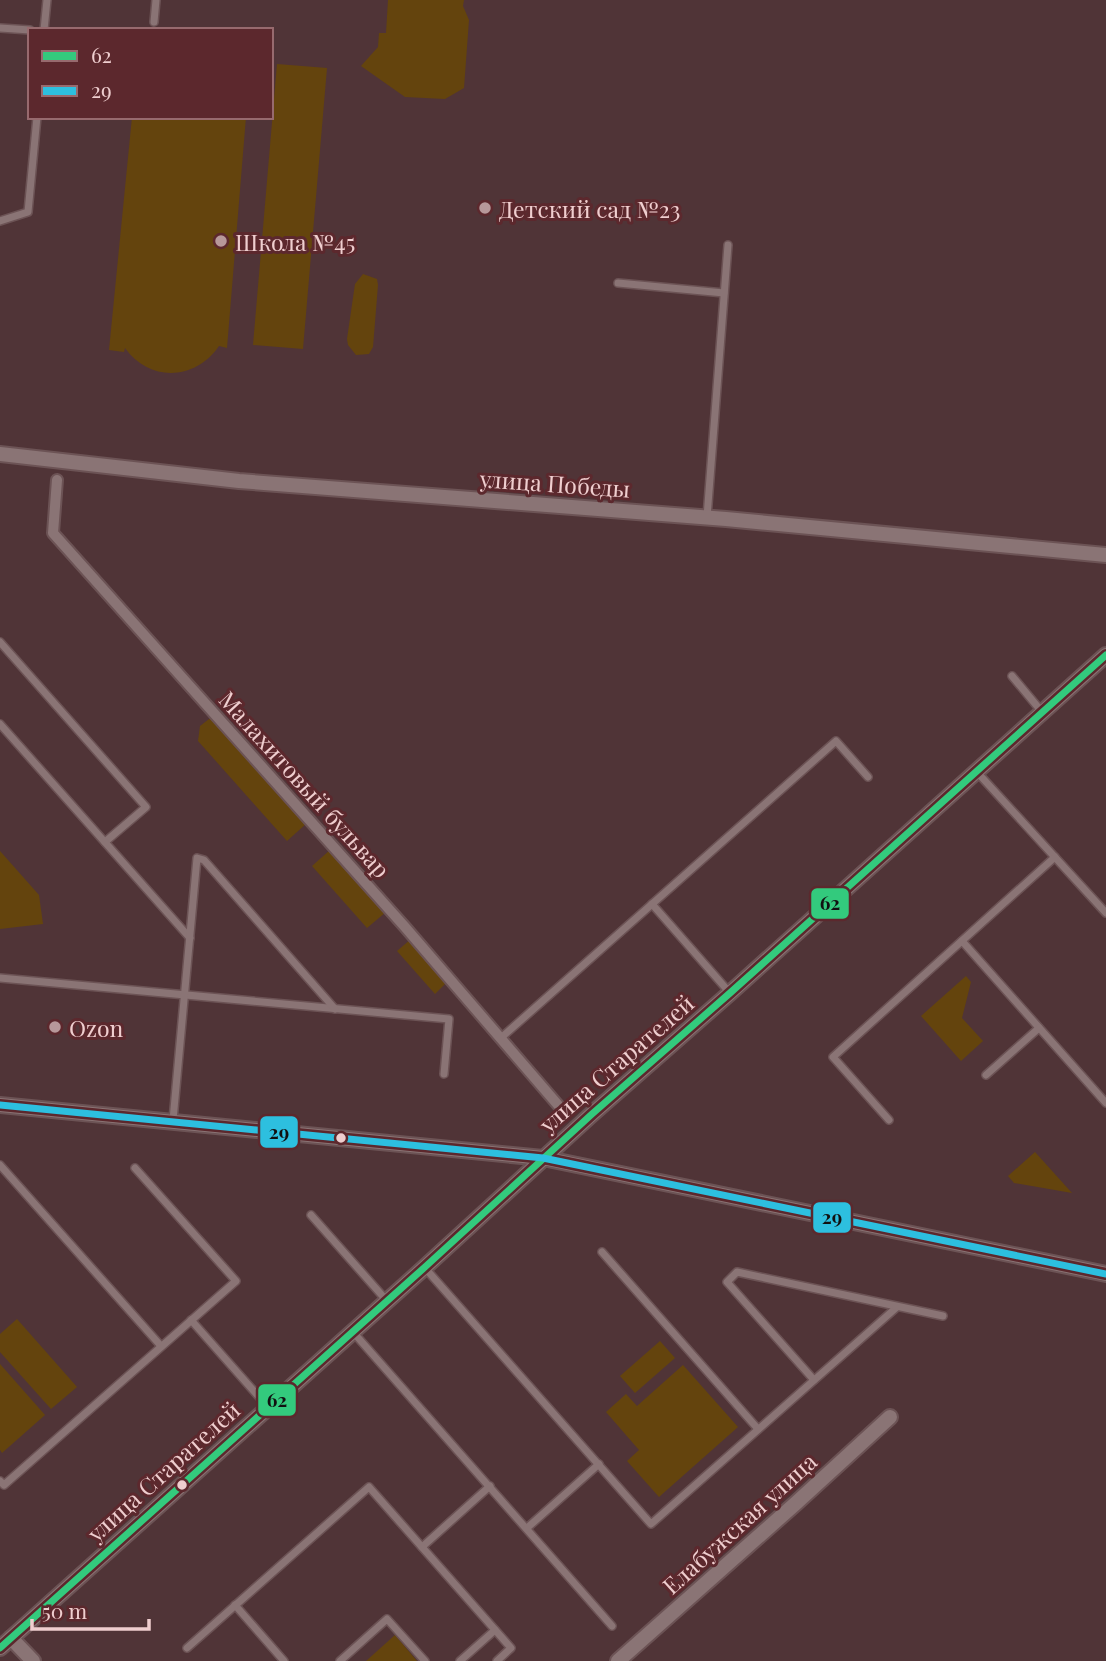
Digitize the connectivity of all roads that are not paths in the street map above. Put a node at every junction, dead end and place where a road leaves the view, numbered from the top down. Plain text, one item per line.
1 (47, 0) edge
2 (156, 0) edge
3 (154, 22) dead end
4 (0, 28) edge
5 (44, 28) edge
6 (28, 30) edge
7 (37, 119) edge
8 (0, 221) edge
9 (728, 245) dead end
10 (618, 283) dead end
11 (724, 293) junction
12 (0, 454) edge
13 (57, 481) dead end
14 (707, 517) junction
15 (1106, 555) edge
16 (0, 642) edge
17 (1106, 655) edge
18 (1012, 676) dead end
19 (1042, 712) junction
20 (0, 723) edge
21 (976, 770) junction
22 (868, 777) dead end
23 (105, 842) junction
24 (1055, 857) junction
25 (652, 904) junction
26 (1106, 913) edge
27 (190, 938) junction
28 (962, 941) junction
29 (0, 978) edge
30 (730, 993) junction
31 (184, 995) junction
32 (335, 1009) junction
33 (1039, 1028) junction
34 (502, 1037) junction
35 (444, 1074) dead end
36 (986, 1075) dead end
37 (1106, 1103) edge
38 (0, 1105) edge
39 (558, 1105) dead end
40 (173, 1120) junction
41 (889, 1120) dead end
42 (543, 1158) junction
43 (0, 1165) edge
44 (135, 1168) dead end
45 (311, 1215) dead end
46 (601, 1252) dead end
47 (425, 1267) junction
48 (1106, 1274) edge
49 (387, 1301) junction
50 (897, 1307) junction
51 (943, 1316) dead end
52 (191, 1320) junction
53 (353, 1331) junction
54 (161, 1346) junction
55 (814, 1380) junction
56 (268, 1408) junction
57 (890, 1417) dead end
58 (758, 1429) junction
59 (599, 1464) junction
60 (0, 1481) edge
61 (490, 1486) junction
62 (527, 1528) junction
63 (422, 1547) junction
64 (235, 1605) junction
65 (612, 1626) dead end
66 (495, 1630) junction
67 (6, 1643) edge
68 (187, 1648) dead end
69 (33, 1661) edge
70 (284, 1661) edge
71 (340, 1661) edge
72 (425, 1661) edge
73 (460, 1661) edge
74 (497, 1661) edge
75 (618, 1661) edge

1 - 5 lane
2 - 3 lane
4 - 6 lane
7 - 8 lane
9 - 11 lane
10 - 11 lane
11 - 14 lane
12 - 14 street, улица Победы
13 - 34 street, Малахитовый бульвар
14 - 15 street, улица Победы
16 - 23 lane
17 - 19 street, улица Старателей
18 - 19 lane
19 - 21 street, улица Старателей
20 - 23 lane
21 - 24 lane
21 - 30 street, улица Старателей
22 - 25 lane
23 - 27 lane
24 - 26 lane
24 - 28 lane
25 - 30 lane
25 - 34 lane
27 - 31 lane
27 - 32 lane
28 - 33 lane
28 - 41 lane
29 - 31 lane
30 - 42 street, улица Старателей
31 - 32 lane
31 - 40 lane
32 - 35 lane
33 - 36 lane
33 - 37 lane
34 - 39 street, Малахитовый бульвар
38 - 40 street
40 - 42 street
42 - 47 street, улица Старателей
42 - 48 street
43 - 54 lane
44 - 52 lane
45 - 49 lane
46 - 58 lane
47 - 49 street, улица Старателей
47 - 59 lane
49 - 53 street, улица Старателей
50 - 51 lane
50 - 55 lane
50 - 55 lane
52 - 54 lane
52 - 56 lane
53 - 56 street, улица Старателей
53 - 61 lane
54 - 60 lane
55 - 58 lane
56 - 67 street, улица Старателей
57 - 75 street, Елабужская улица
58 - 59 lane
59 - 62 lane
61 - 62 lane
61 - 63 lane
62 - 65 lane
63 - 64 lane
63 - 66 lane
64 - 68 lane
64 - 70 lane
66 - 73 lane
66 - 74 lane
67 - 69 street
71 - 72 lane

